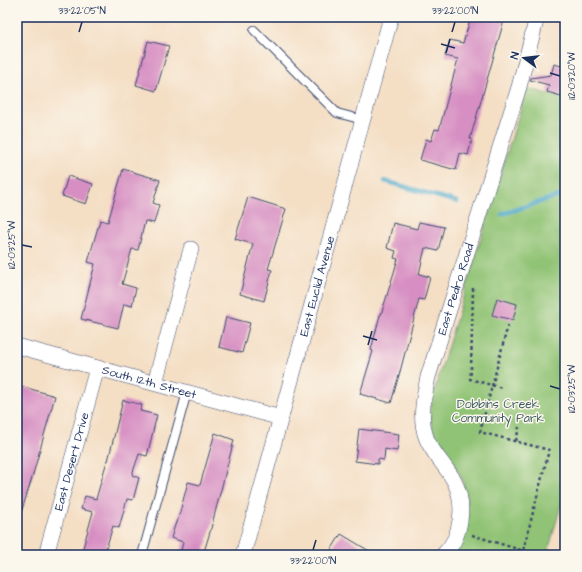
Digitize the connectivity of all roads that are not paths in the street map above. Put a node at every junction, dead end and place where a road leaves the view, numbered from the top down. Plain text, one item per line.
1 (391, 17) edge
2 (537, 17) edge
3 (254, 30) dead end
4 (363, 120) junction
5 (191, 249) dead end
6 (17, 346) edge
7 (97, 368) junction
8 (155, 383) junction
9 (188, 392) junction
10 (281, 418) junction
11 (46, 555) edge
12 (142, 555) edge
13 (243, 555) edge
14 (443, 555) edge

1 - 4 street, East Euclid Avenue
2 - 14 street, East Pedro Road
3 - 4 lane
4 - 10 street, East Euclid Avenue
5 - 8 street
6 - 7 street, South 12th Street
7 - 8 street, South 12th Street
7 - 11 street, East Desert Drive
8 - 9 street, South 12th Street
9 - 10 street, South 12th Street
9 - 12 lane
10 - 13 street, East Euclid Avenue

